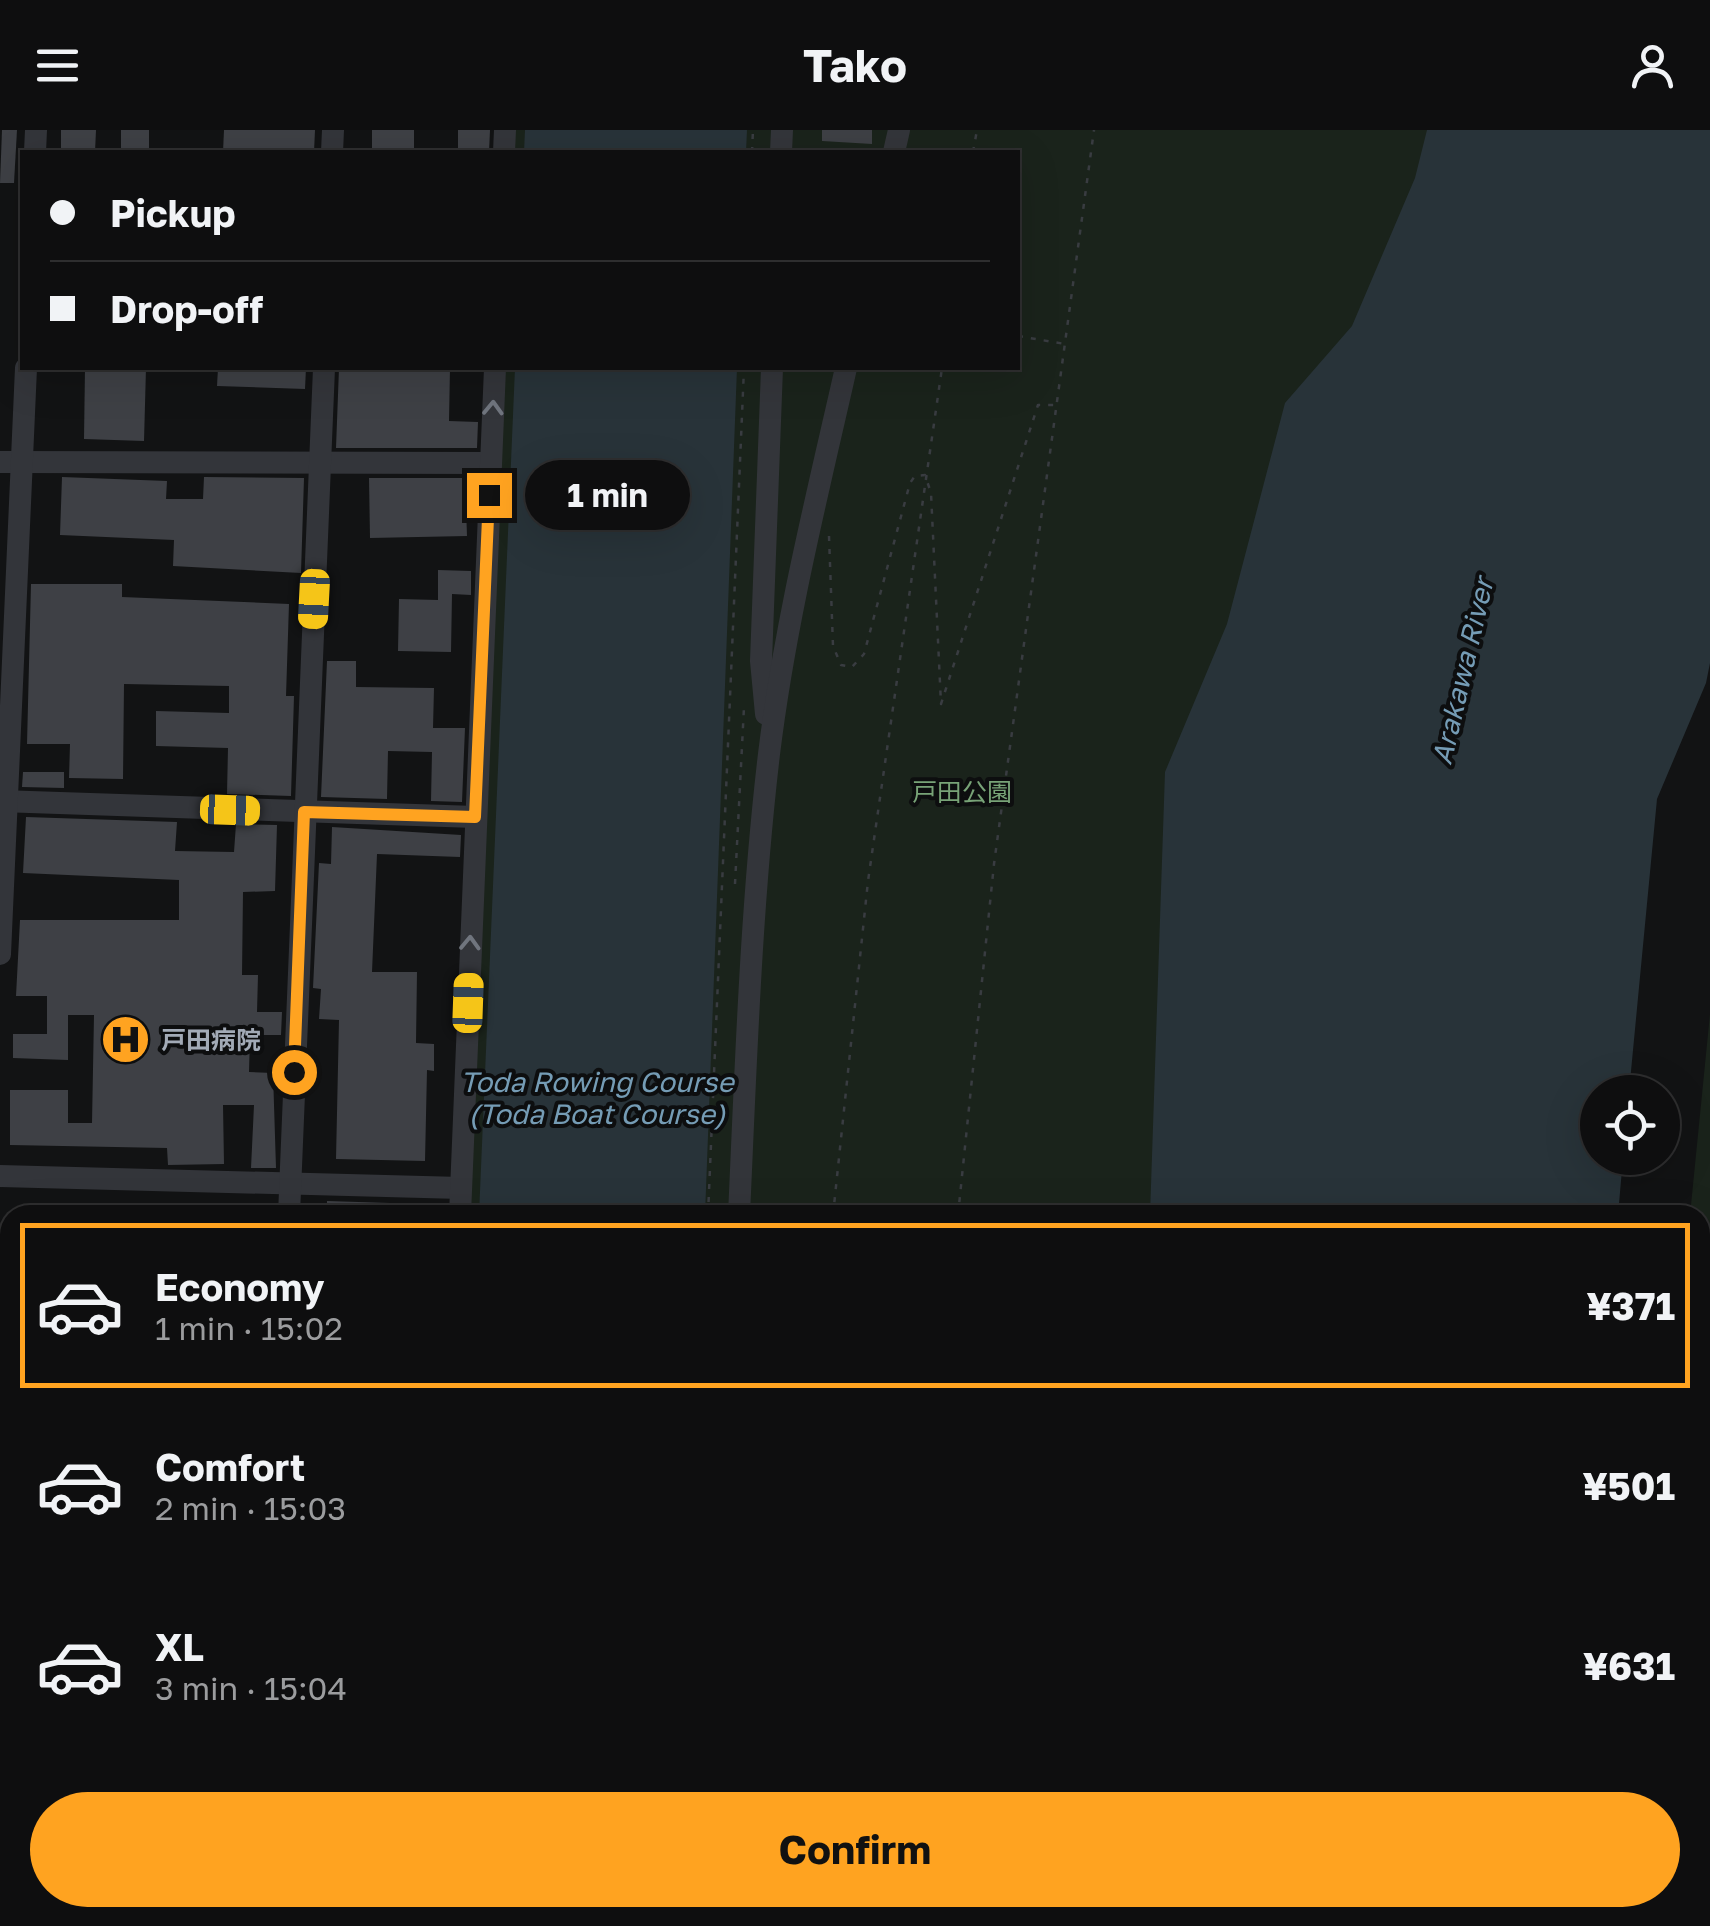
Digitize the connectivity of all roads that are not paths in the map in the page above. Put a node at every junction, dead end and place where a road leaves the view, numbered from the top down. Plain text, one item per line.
1 (26, 370) edge
2 (324, 370) edge
3 (495, 370) edge
4 (772, 370) edge
5 (846, 370) edge
6 (11, 462) edge
7 (320, 462) junction
8 (491, 462) junction
9 (770, 750) junction
10 (3, 801) edge
11 (304, 812) junction
12 (475, 817) junction
13 (0, 954) edge
14 (0, 1176) edge
15 (290, 1183) junction
16 (461, 1188) junction
17 (289, 1205) edge
18 (460, 1205) edge
19 (739, 1205) edge

1 - 6 street
2 - 7 street
8 -> 3 street
4 - 9 street
5 - 9 street
6 - 7 street
6 - 10 street
7 - 8 street
7 - 11 street
8 - 12 street
9 - 19 street
10 - 11 street
10 - 13 street
11 - 12 street
11 - 15 street
16 -> 12 street
14 - 15 street
15 - 16 street
15 - 17 street
16 - 18 street

